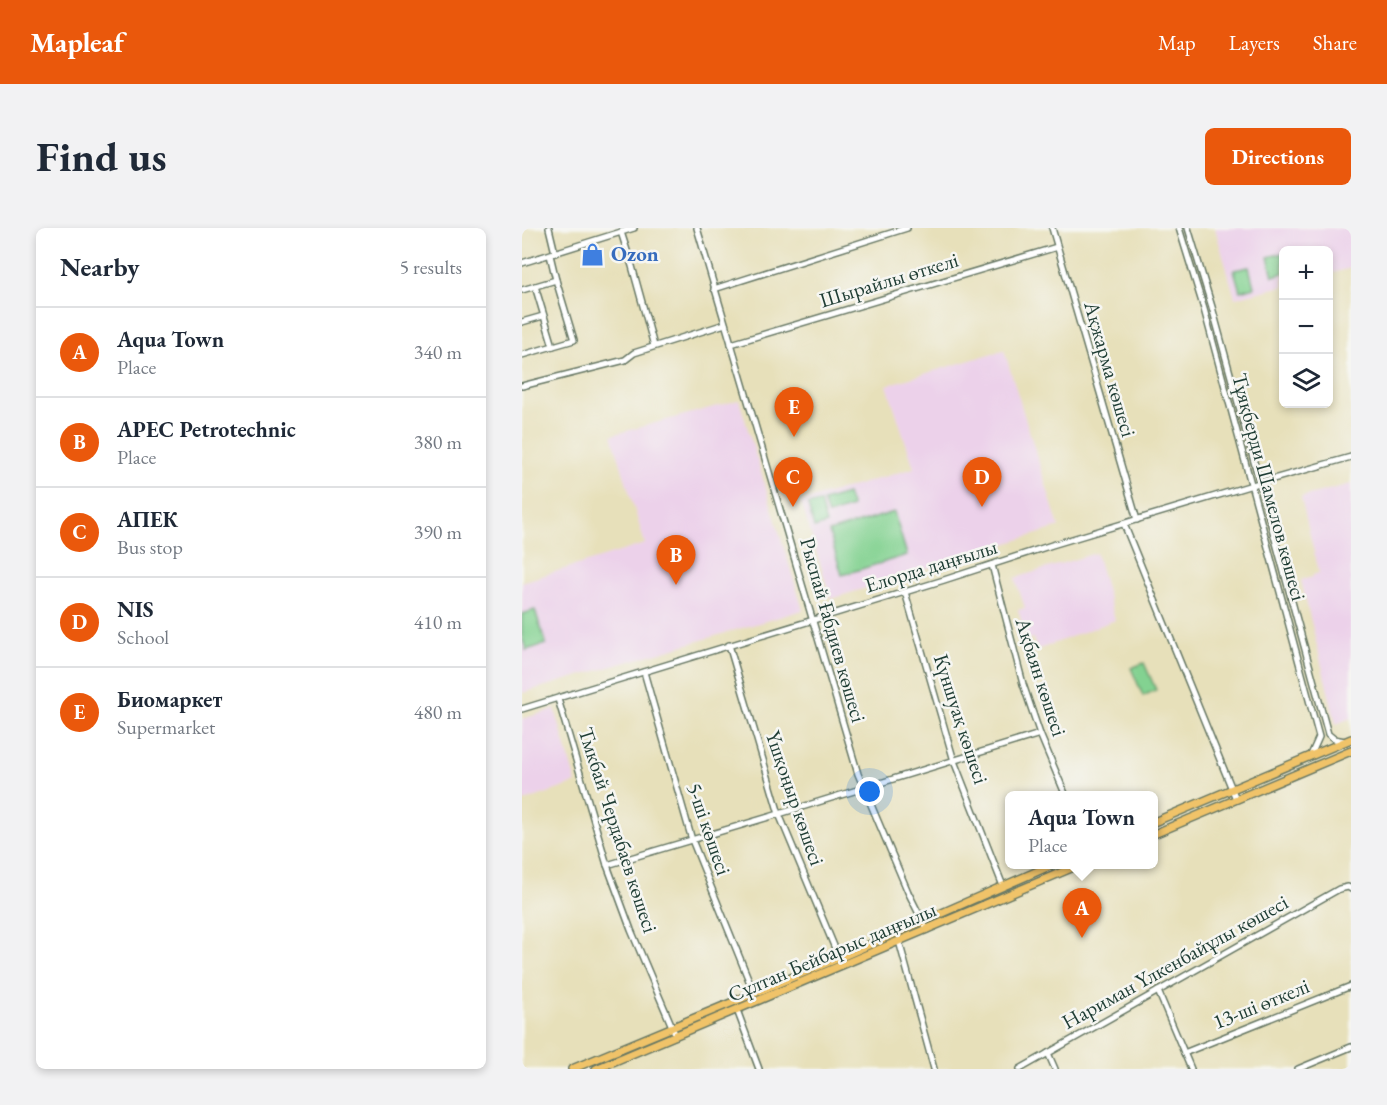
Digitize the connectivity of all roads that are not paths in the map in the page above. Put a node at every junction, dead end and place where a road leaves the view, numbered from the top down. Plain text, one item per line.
1 (549, 228) edge
2 (634, 228) edge
3 (696, 228) edge
4 (907, 228) edge
5 (1052, 228) edge
6 (1179, 228) edge
7 (1188, 228) edge
8 (621, 232) junction
9 (1057, 247) junction
10 (553, 254) junction
11 (522, 263) edge
12 (556, 280) junction
13 (535, 286) junction
14 (714, 289) junction
15 (522, 290) edge
16 (543, 316) junction
17 (522, 322) edge
18 (725, 324) junction
19 (731, 345) junction
20 (553, 346) junction
21 (654, 346) junction
22 (522, 355) edge
23 (522, 386) edge
24 (1351, 457) edge
25 (1259, 483) junction
26 (1250, 485) junction
27 (1137, 520) junction
28 (1124, 524) junction
29 (992, 565) junction
30 (905, 592) junction
31 (814, 619) junction
32 (729, 645) junction
33 (644, 672) junction
34 (558, 699) junction
35 (522, 709) edge
36 (1040, 734) junction
37 (1348, 740) edge
38 (1351, 751) edge
39 (1311, 755) junction
40 (954, 761) junction
41 (864, 787) junction
42 (1232, 789) junction
43 (1064, 791) edge
44 (1236, 798) junction
45 (779, 814) junction
46 (1158, 820) edge
47 (1158, 832) edge
48 (692, 840) junction
49 (607, 865) junction
50 (1042, 869) edge
51 (1069, 869) edge
52 (1003, 886) junction
53 (1350, 888) edge
54 (922, 920) junction
55 (927, 930) junction
56 (899, 941) junction
57 (839, 958) junction
58 (1351, 986) edge
59 (1158, 992) junction
60 (754, 993) junction
61 (737, 1010) junction
62 (672, 1028) junction
63 (676, 1036) junction
64 (1351, 1047) edge
65 (1048, 1053) junction
66 (1184, 1053) junction
67 (572, 1069) edge
68 (596, 1069) edge
69 (759, 1069) edge
70 (934, 1069) edge
71 (1020, 1069) edge
72 (1055, 1069) edge
73 (1191, 1069) edge
74 (1298, 1069) edge

1 - 10 street
2 - 8 street
3 - 14 street, Рыспай Ғабдиев көшесі
4 - 14 street
5 - 9 street, Ақжарма көшесі
6 - 26 street, Тұяқберди Шамелов көшесі
7 - 25 street, Тұяқберди Шамелов көшесі
8 - 10 street
8 - 21 street
9 - 19 street, Шырайлы өткелі
9 - 27 street, Ақжарма көшесі
10 - 11 street
10 - 12 street
12 - 13 street
12 - 20 street
13 - 15 street
13 - 16 street
14 - 18 street, Рыспай Ғабдиев көшесі
16 - 17 street
16 - 20 street
18 - 19 street, Рыспай Ғабдиев көшесі
18 - 21 street
19 - 31 street, Рыспай Ғабдиев көшесі
20 - 22 street
21 - 23 street
24 - 25 street, Елорда даңғылы
25 - 26 street, Елорда даңғылы
25 - 37 street, Тұяқберди Шамелов көшесі
26 - 27 street, Елорда даңғылы
26 - 39 street, Тұяқберди Шамелов көшесі
27 - 28 street, Елорда даңғылы
28 - 29 street, Елорда даңғылы
28 - 42 street
29 - 30 street, Елорда даңғылы
29 - 36 street, Ақбаян көшесі
30 - 31 street, Елорда даңғылы
30 - 40 street, Күншуақ көшесі
31 - 32 street, Елорда даңғылы
31 - 41 street, Рыспай Ғабдиев көшесі
32 - 33 street, Елорда даңғылы
32 - 45 street, Үшқоңыр көшесі
33 - 34 street, Елорда даңғылы
33 - 48 street, 5-ші көшесі
34 - 35 street, Елорда даңғылы
34 - 49 street, Тмкбай Чердабаев көшесі
36 - 40 street
36 - 43 street, Ақбаян көшесі
37 - 39 main road
38 - 44 main road
39 - 42 main road
40 - 41 street
40 - 52 street, Күншуақ көшесі
41 - 45 street
41 - 54 street, Рыспай Ғабдиев көшесі
42 - 44 street
42 - 46 main road
44 - 47 main road
45 - 48 street
45 - 57 street, Үшқоңыр көшесі
48 - 49 street
48 - 60 street, 5-ші көшесі
49 - 62 street, Тмкбай Чердабаев көшесі
50 - 52 main road, Сұлтан Бейбарыс даңғылы
51 - 55 main road, Сұлтан Бейбарыс даңғылы
52 - 54 main road, Сұлтан Бейбарыс даңғылы
53 - 59 street, Нариман Үлкенбайұлы көшесі
54 - 55 street, Рыспай Ғабдиев көшесі
54 - 57 main road, Сұлтан Бейбарыс даңғылы
55 - 56 main road, Сұлтан Бейбарыс даңғылы
56 - 61 main road, Сұлтан Бейбарыс даңғылы
56 - 70 street
57 - 60 main road, Сұлтан Бейбарыс даңғылы
58 - 66 street, 13-ші өткелі
59 - 65 street, Нариман Үлкенбайұлы көшесі
59 - 66 street
60 - 62 main road, Сұлтан Бейбарыс даңғылы
61 - 63 main road, Сұлтан Бейбарыс даңғылы
61 - 69 street
62 - 63 street, Тмкбай Чердабаев көшесі
62 - 67 main road, Сұлтан Бейбарыс даңғылы
63 - 68 main road, Сұлтан Бейбарыс даңғылы
64 - 74 street
65 - 71 street, Нариман Үлкенбайұлы көшесі
65 - 72 street
66 - 73 street

